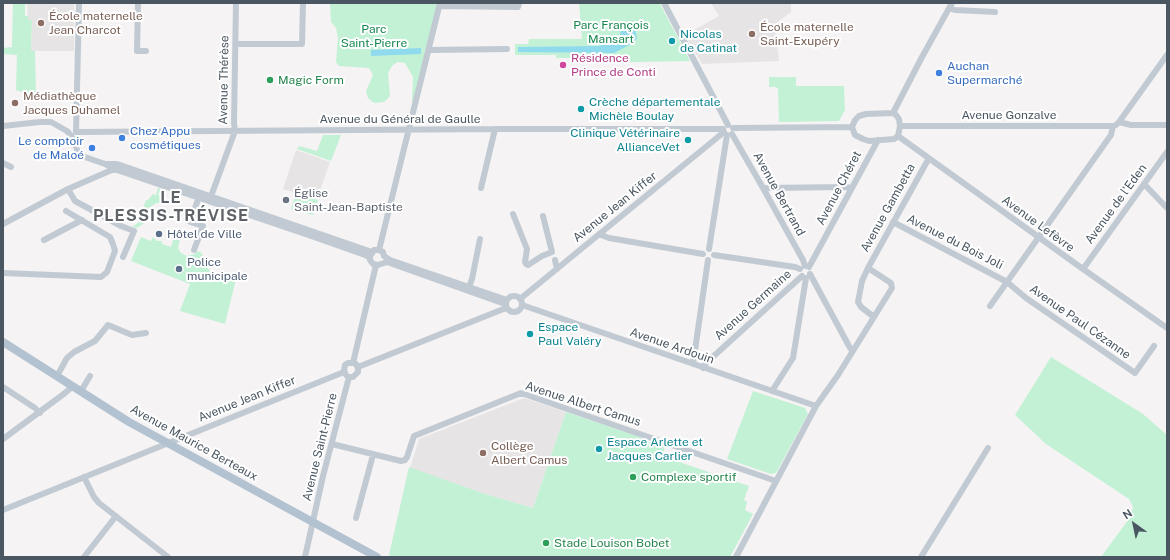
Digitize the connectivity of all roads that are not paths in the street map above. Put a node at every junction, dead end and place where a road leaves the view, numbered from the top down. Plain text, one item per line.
1 (79, 3) edge
2 (138, 3) edge
3 (236, 3) edge
4 (303, 3) edge
5 (519, 3) edge
6 (664, 3) edge
7 (440, 4) edge
8 (951, 6) edge
9 (995, 12) dead end
10 (79, 17) junction
11 (137, 18) junction
12 (236, 44) junction
13 (507, 48) dead end
14 (430, 50) junction
15 (146, 52) dead end
16 (1167, 55) edge
17 (893, 113) junction
18 (1116, 124) junction
19 (1167, 125) edge
20 (3, 126) edge
21 (900, 126) junction
22 (852, 127) junction
23 (495, 129) junction
24 (408, 130) junction
25 (728, 130) junction
26 (67, 131) junction
27 (235, 131) junction
28 (76, 132) junction
29 (898, 136) junction
30 (878, 140) junction
31 (75, 144) junction
32 (1167, 152) edge
33 (928, 158) junction
34 (3, 162) edge
35 (105, 164) junction
36 (11, 167) dead end
37 (114, 169) junction
38 (92, 178) junction
39 (1144, 184) junction
40 (481, 188) dead end
41 (763, 188) junction
42 (68, 189) junction
43 (851, 189) junction
44 (200, 195) junction
45 (210, 199) junction
46 (1167, 208) edge
47 (66, 211) dead end
48 (513, 214) dead end
49 (543, 216) dead end
50 (82, 220) junction
51 (893, 222) junction
52 (3, 224) edge
53 (599, 234) junction
54 (1039, 237) junction
55 (480, 239) dead end
56 (44, 240) dead end
57 (709, 249) junction
58 (194, 250) dead end
59 (379, 250) junction
60 (703, 254) junction
61 (371, 255) junction
62 (714, 255) junction
63 (384, 256) junction
64 (123, 257) dead end
65 (555, 260) dead end
66 (708, 260) junction
67 (379, 264) junction
68 (804, 267) junction
69 (868, 268) junction
70 (557, 269) junction
71 (1083, 269) junction
72 (3, 273) edge
73 (806, 276) junction
74 (1007, 282) junction
75 (469, 287) junction
76 (521, 302) junction
77 (506, 304) junction
78 (990, 306) dead end
79 (874, 317) junction
80 (1167, 328) edge
81 (146, 333) dead end
82 (3, 342) edge
83 (1154, 346) dead end
84 (852, 351) junction
85 (693, 364) junction
86 (355, 365) junction
87 (703, 368) junction
88 (347, 375) junction
89 (57, 376) junction
90 (90, 376) dead end
91 (73, 386) junction
92 (3, 387) edge
93 (81, 391) junction
94 (772, 391) junction
95 (816, 406) junction
96 (40, 413) junction
97 (3, 439) edge
98 (168, 443) junction
99 (332, 444) junction
100 (988, 448) dead end
101 (373, 455) junction
102 (84, 477) junction
103 (776, 481) junction
104 (3, 510) edge
105 (116, 516) junction
106 (356, 518) dead end
107 (313, 523) junction
108 (84, 557) edge
109 (168, 557) edge
110 (305, 557) edge
111 (377, 557) edge
112 (736, 557) edge
113 (921, 557) edge

1 - 10 street
2 - 11 street
3 - 12 street, Avenue Thérèse
4 - 12 street
5 - 7 street
6 - 25 street, Avenue Bertrand
7 - 14 street
8 - 9 street
8 - 17 street
10 - 11 street
10 - 28 street
11 - 15 street
12 - 27 street, Avenue Thérèse
13 - 14 street
14 - 24 street
16 - 18 street
17 - 21 street
17 - 22 street
18 - 19 street, Avenue Gonzalve
18 - 21 street, Avenue Gonzalve
18 - 54 street
20 - 26 street
21 - 29 street
22 - 25 street, Avenue du Général de Gaulle
22 - 30 street
23 - 24 street, Avenue du Général de Gaulle
23 - 25 street, Avenue du Général de Gaulle
23 - 40 street
24 - 27 street, Avenue du Général de Gaulle
24 - 59 street
25 - 41 street, Avenue Bertrand
25 - 53 street, Avenue Jean Kiffer
25 - 57 street
26 - 28 street
26 - 31 street
27 - 28 street, Avenue du Général de Gaulle
27 - 45 street, Avenue Thérèse
28 - 31 street
29 - 30 street
29 - 33 street, Avenue Lefèvre
30 - 43 street, Avenue Chéret
31 - 35 street
32 - 39 street, Avenue de l'Eden
33 - 51 street, Avenue Gambetta
33 - 54 street, Avenue Lefèvre
34 - 36 street
35 - 37 street
35 - 38 street
35 - 44 street
37 - 38 street
37 - 44 street
38 - 42 street
39 - 46 street
39 - 71 street, Avenue de l'Eden
41 - 43 street
41 - 68 street, Avenue Bertrand
42 - 52 street
42 - 64 street
43 - 68 street, Avenue Chéret
44 - 45 street
44 - 58 street
45 - 61 street
47 - 50 street
48 - 49 street
50 - 56 street
50 - 72 street
51 - 69 street, Avenue Gambetta
51 - 74 street, Avenue du Bois Joli
53 - 60 street
53 - 70 street, Avenue Jean Kiffer
54 - 71 street, Avenue Lefèvre
54 - 74 street
55 - 75 street
57 - 60 street
57 - 62 street
59 - 61 street
59 - 63 street
60 - 66 street
61 - 67 street
62 - 66 street
62 - 68 street
63 - 67 street
63 - 75 street
65 - 70 street
66 - 85 street
67 - 77 street
67 - 86 street
68 - 73 street
68 - 73 street
69 - 79 street, Avenue Gambetta
69 - 79 street
70 - 76 street, Avenue Jean Kiffer
71 - 80 street, Avenue Lefèvre
73 - 84 street
73 - 87 street, Avenue Germaine
73 - 94 street
74 - 78 street
74 - 83 street, Avenue Paul Cézanne
75 - 77 street
76 - 77 street
76 - 77 street
76 - 85 street, Avenue Ardouin
77 - 86 street
79 - 84 street
81 - 89 street
82 - 89 main road, Avenue Maurice Berteaux
84 - 95 street
85 - 87 street, Avenue Ardouin
86 - 88 street
86 - 88 street
87 - 94 street, Avenue Ardouin
88 - 98 street, Avenue Jean Kiffer
88 - 99 street, Avenue Saint-Pierre
89 - 91 main road, Avenue Maurice Berteaux
90 - 93 street
91 - 93 main road, Avenue Maurice Berteaux
91 - 96 street
92 - 96 street
93 - 98 main road, Avenue Maurice Berteaux
94 - 95 street, Avenue Ardouin
95 - 103 street
96 - 97 street
98 - 102 street, Avenue Jean Kiffer
98 - 107 main road, Avenue Maurice Berteaux
99 - 101 street, Avenue Albert Camus
99 - 107 street, Avenue Saint-Pierre
100 - 113 street
101 - 103 street, Avenue Albert Camus
101 - 106 street
102 - 104 street, Avenue Jean Kiffer
102 - 105 street
103 - 112 street
105 - 108 street
105 - 109 street
107 - 110 street, Avenue Saint-Pierre
107 - 111 main road, Avenue Maurice Berteaux

